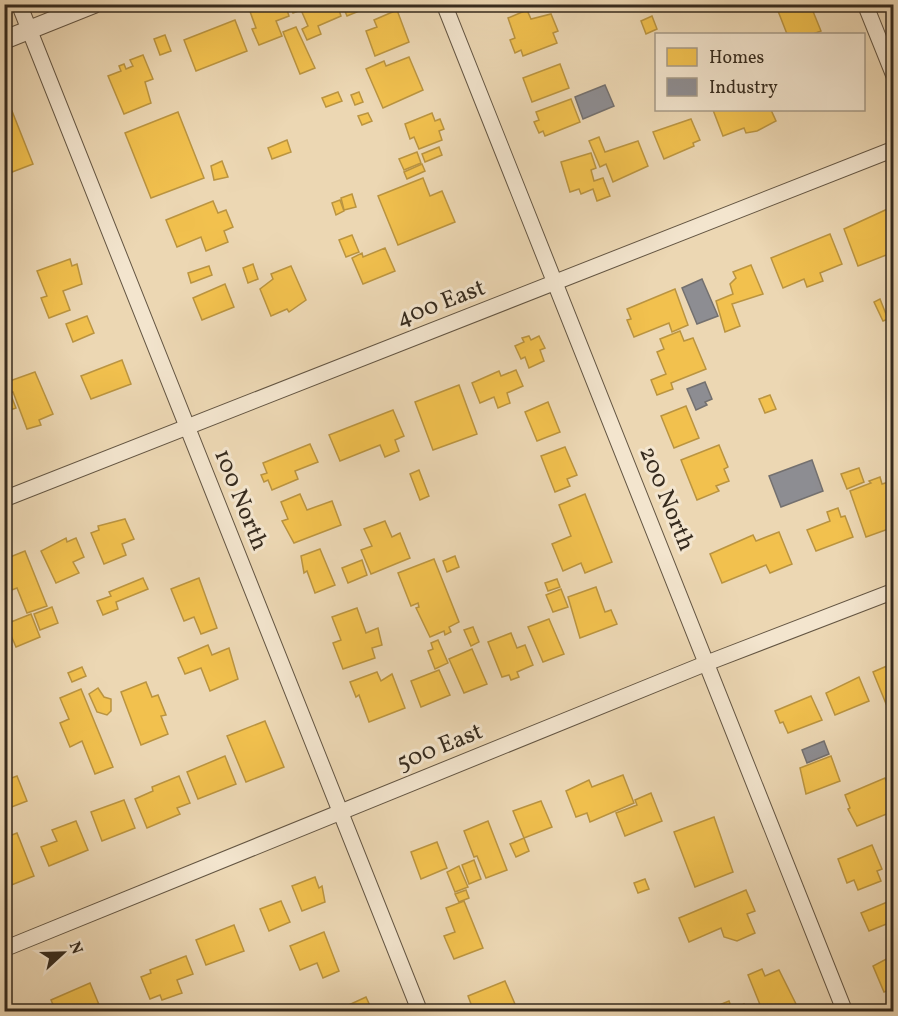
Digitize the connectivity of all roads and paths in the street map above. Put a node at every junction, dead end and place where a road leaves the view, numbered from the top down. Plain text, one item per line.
1 (19, 4) edge
2 (94, 4) edge
3 (444, 4) edge
4 (865, 4) edge
5 (29, 30) junction
6 (4, 40) edge
7 (894, 76) edge
8 (894, 149) edge
9 (556, 283) junction
10 (187, 427) junction
11 (4, 499) edge
12 (894, 591) edge
13 (707, 663) junction
14 (341, 813) junction
15 (4, 949) edge
16 (420, 1011) edge
17 (845, 1011) edge

1 - 5 street, 100 North
2 - 5 street
3 - 9 street, 200 North
4 - 7 street
5 - 6 street
5 - 10 street, 100 North
8 - 9 street, 400 East
9 - 10 street, 400 East
9 - 13 street, 200 North
10 - 11 street, 400 East
10 - 14 street, 100 North
12 - 13 street, 500 East
13 - 14 street, 500 East
13 - 17 street, 200 North
14 - 15 street, 500 East
14 - 16 street, 100 North

